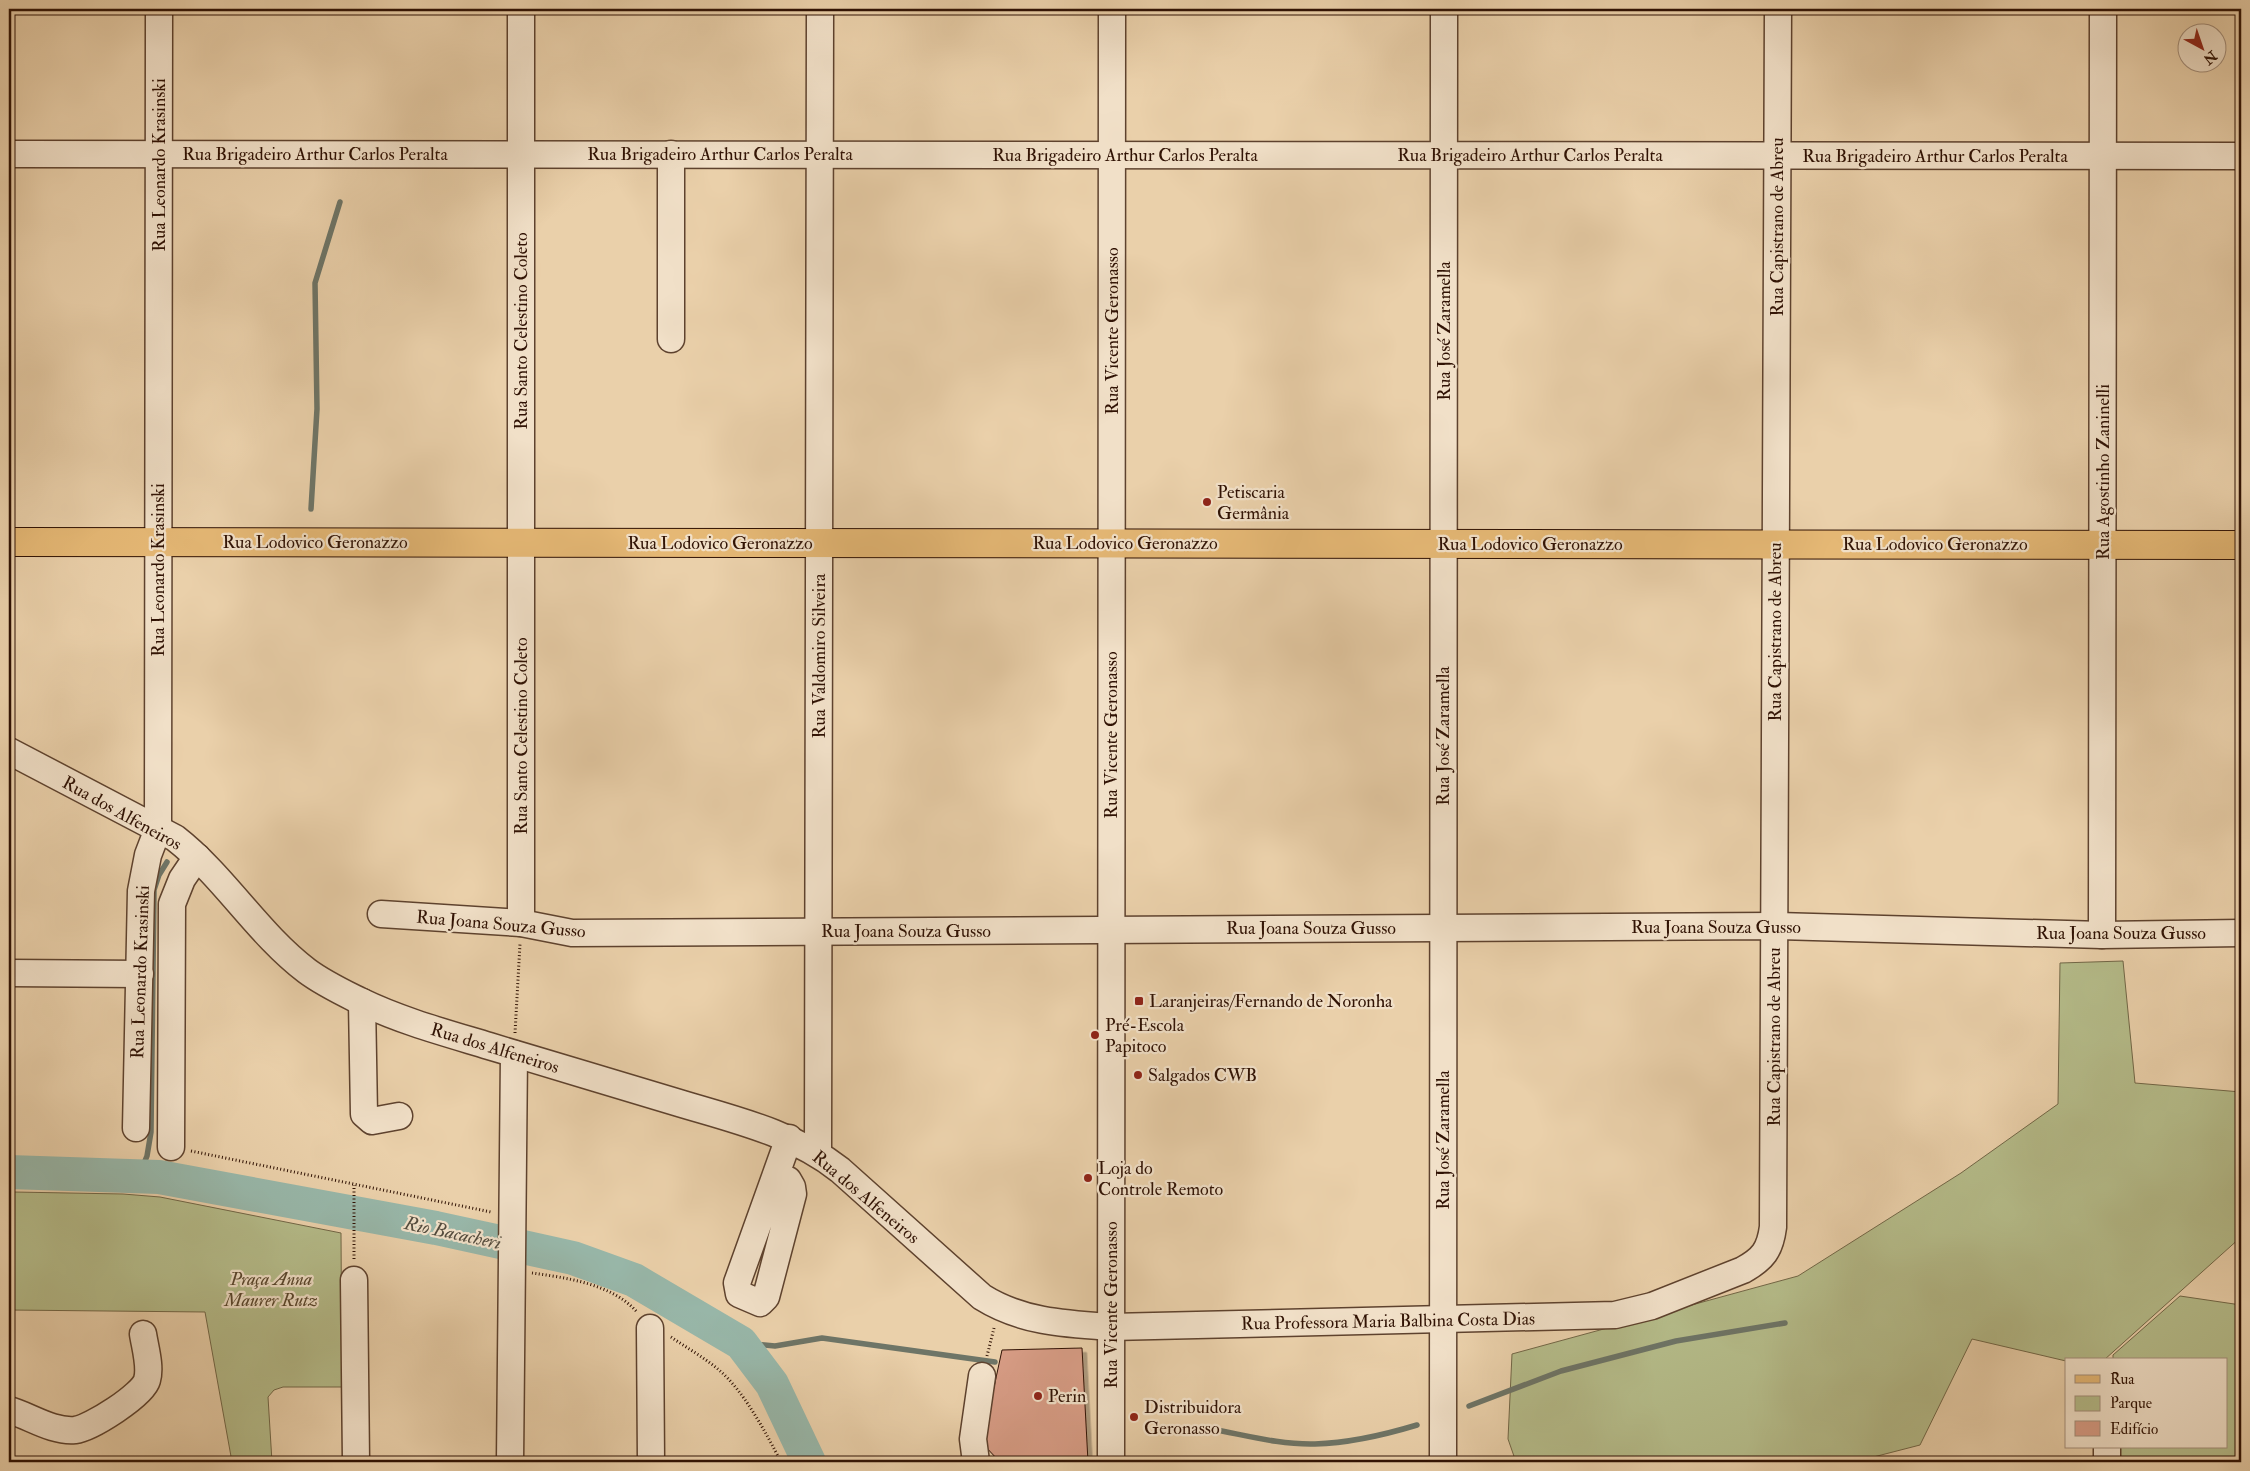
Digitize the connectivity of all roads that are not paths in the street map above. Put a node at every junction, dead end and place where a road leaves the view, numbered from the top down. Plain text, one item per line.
1 (159, 9) edge
2 (521, 9) edge
3 (820, 9) edge
4 (1112, 9) edge
5 (1444, 9) edge
6 (1778, 9) edge
7 (2103, 9) edge
8 (9, 154) edge
9 (159, 154) junction
10 (521, 154) junction
11 (671, 154) junction
12 (820, 154) junction
13 (1112, 155) junction
14 (1444, 155) junction
15 (1778, 156) junction
16 (2103, 156) junction
17 (2241, 156) edge
18 (671, 339) dead end
19 (9, 542) edge
20 (158, 542) junction
21 (521, 543) junction
22 (819, 543) junction
23 (1112, 543) junction
24 (1444, 544) junction
25 (1776, 544) junction
26 (2103, 544) junction
27 (2241, 544) edge
28 (9, 752) edge
29 (158, 829) junction
30 (197, 857) junction
31 (381, 914) dead end
32 (522, 923) junction
33 (1774, 926) junction
34 (1443, 928) junction
35 (1111, 930) junction
36 (818, 931) junction
37 (2241, 933) edge
38 (2102, 935) junction
39 (9, 973) edge
40 (140, 974) junction
41 (362, 1002) junction
42 (514, 1054) junction
43 (399, 1116) dead end
44 (136, 1128) dead end
45 (789, 1138) junction
46 (171, 1147) road end
47 (818, 1153) junction
48 (776, 1176) dead end
49 (1765, 1254) joint
50 (354, 1280) dead end
51 (1000, 1308) joint
52 (1443, 1320) junction
53 (1111, 1327) junction
54 (650, 1328) dead end
55 (143, 1334) dead end
56 (982, 1376) dead end
57 (9, 1410) edge
58 (2107, 1448) edge
59 (356, 1462) edge
60 (510, 1462) edge
61 (651, 1462) edge
62 (976, 1462) edge
63 (1111, 1462) edge
64 (1442, 1462) edge
65 (2107, 1462) edge

1 - 9 street, Rua Leonardo Krasinski
2 - 10 street, Rua Santo Celestino Coleto
3 - 12 street, Rua Valdomiro Silveira
4 - 13 street, Rua Vicente Geronasso
5 - 14 street, Rua José Zaramella
6 - 15 street, Rua Capistrano de Abreu
7 - 16 street, Rua Agostinho Zaninelli
8 - 9 street, Rua Brigadeiro Arthur Carlos Peralta
9 - 10 street, Rua Brigadeiro Arthur Carlos Peralta
9 - 20 street, Rua Leonardo Krasinski
10 - 11 street, Rua Brigadeiro Arthur Carlos Peralta
10 - 21 street, Rua Santo Celestino Coleto
11 - 12 street, Rua Brigadeiro Arthur Carlos Peralta
11 - 18 street
12 - 13 street, Rua Brigadeiro Arthur Carlos Peralta
12 - 22 street, Rua Valdomiro Silveira
13 - 14 street, Rua Brigadeiro Arthur Carlos Peralta
13 - 23 street, Rua Vicente Geronasso
14 - 15 street, Rua Brigadeiro Arthur Carlos Peralta
14 - 24 street, Rua José Zaramella
15 - 16 street, Rua Brigadeiro Arthur Carlos Peralta
15 - 25 street, Rua Capistrano de Abreu
16 - 17 street, Rua Brigadeiro Arthur Carlos Peralta
16 - 26 street, Rua Agostinho Zaninelli
19 - 20 main road, Rua Lodovico Geronazzo
20 - 21 main road, Rua Lodovico Geronazzo
20 - 29 street, Rua Leonardo Krasinski
21 - 22 main road, Rua Lodovico Geronazzo
21 - 32 street, Rua Santo Celestino Coleto
22 - 23 main road, Rua Lodovico Geronazzo
22 - 36 street, Rua Valdomiro Silveira
23 - 24 main road, Rua Lodovico Geronazzo
23 - 35 street, Rua Vicente Geronasso
24 - 25 main road, Rua Lodovico Geronazzo
24 - 34 street, Rua José Zaramella
25 - 26 main road, Rua Lodovico Geronazzo
25 - 33 street, Rua Capistrano de Abreu
26 - 27 main road, Rua Lodovico Geronazzo
26 - 38 street, Rua Agostinho Zaninelli
28 - 29 street, Rua dos Alfeneiros
29 - 30 street, Rua dos Alfeneiros
29 - 40 street, Rua Leonardo Krasinski
30 - 41 street, Rua dos Alfeneiros
30 - 46 street
31 - 32 street, Rua Joana Souza Gusso
32 - 36 street, Rua Joana Souza Gusso
33 - 34 street, Rua Joana Souza Gusso
33 - 38 street, Rua Joana Souza Gusso
33 - 49 street, Rua Capistrano de Abreu
34 - 35 street, Rua Joana Souza Gusso
34 - 52 street, Rua José Zaramella
35 - 36 street, Rua Joana Souza Gusso
35 - 53 street, Rua Vicente Geronasso
36 - 47 street, Rua Valdomiro Silveira
37 - 38 street, Rua Joana Souza Gusso
39 - 40 street
40 - 44 street, Rua Leonardo Krasinski
41 - 42 street, Rua dos Alfeneiros
41 - 43 street
42 - 45 street, Rua dos Alfeneiros
42 - 60 street
45 - 47 street, Rua dos Alfeneiros
45 - 48 street
47 - 51 street, Rua dos Alfeneiros
49 - 52 street, Rua Professora Maria Balbina Costa Dias
50 - 59 street
51 - 53 street, Rua Professora Maria Balbina Costa Dias
52 - 53 street, Rua Professora Maria Balbina Costa Dias
52 - 64 street, Rua José Zaramella
53 - 63 street, Rua Vicente Geronasso
54 - 61 street
55 - 57 street
56 - 62 street
58 - 65 street

